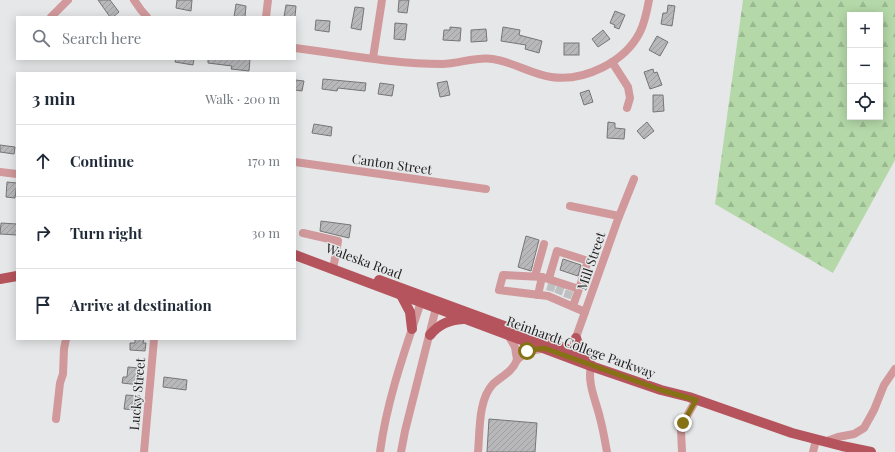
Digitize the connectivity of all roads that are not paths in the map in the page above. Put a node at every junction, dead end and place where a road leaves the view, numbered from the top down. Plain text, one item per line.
1 (68, 0) edge
2 (134, 0) edge
3 (268, 0) edge
4 (382, 0) edge
5 (649, 0) edge
6 (52, 16) edge
7 (146, 16) edge
8 (266, 16) edge
9 (296, 48) edge
10 (373, 58) junction
11 (612, 62) junction
12 (627, 108) dead end
13 (296, 162) edge
14 (0, 172) edge
15 (16, 174) edge
16 (634, 179) dead end
17 (486, 189) dead end
18 (570, 206) dead end
19 (619, 216) junction
20 (303, 233) dead end
21 (544, 244) dead end
22 (296, 252) edge
23 (296, 255) edge
24 (334, 264) junction
25 (16, 276) edge
26 (0, 279) edge
27 (547, 283) junction
28 (559, 291) junction
29 (401, 295) junction
30 (538, 295) junction
31 (571, 295) junction
32 (422, 299) junction
33 (437, 305) junction
34 (586, 312) junction
35 (465, 319) junction
36 (412, 329) junction
37 (430, 335) junction
38 (508, 335) junction
39 (576, 338) junction
40 (66, 340) edge
41 (154, 340) edge
42 (545, 345) junction
43 (572, 351) junction
44 (517, 360) junction
45 (589, 361) junction
46 (895, 369) edge
47 (693, 398) junction
48 (56, 419) dead end
49 (820, 441) junction
50 (144, 452) edge
51 (380, 452) edge
52 (401, 452) edge
53 (478, 452) edge
54 (607, 452) edge
55 (682, 452) edge
56 (813, 452) edge
57 (871, 452) edge

1 - 6 street
2 - 7 street
3 - 8 street
4 - 10 street
5 - 11 street
9 - 10 street
10 - 11 street
11 - 12 street
13 - 17 street, Canton Street
14 - 15 street
16 - 19 street, Mill Street
18 - 19 street
19 - 34 street, Mill Street
20 - 24 street
21 - 27 street
22 - 24 main road, Waleska Road
23 - 29 main road, Waleska Road
24 - 32 main road, Waleska Road
25 - 26 main road
27 - 28 street
27 - 28 street
27 - 30 street
27 - 30 street
27 - 30 street
27 - 31 street
28 - 31 street
28 - 31 street
29 - 32 main road, Waleska Road
29 - 36 main road
31 - 34 street
32 - 33 main road
32 - 36 street
33 - 35 main road, Reinhardt College Parkway
33 - 37 street
33 - 42 main road
34 - 39 street, Mill Street
35 - 37 main road
35 - 38 main road, Reinhardt College Parkway
36 - 51 street
37 - 52 street
38 - 42 main road, Reinhardt College Parkway
38 - 44 street
39 - 43 street, Mill Street
39 - 45 main road
40 - 48 street
41 - 50 street, Lucky Street
42 - 43 main road, Reinhardt College Parkway
42 - 44 street
42 - 45 main road, Reinhardt College Parkway
43 - 45 main road, Reinhardt College Parkway
44 - 53 street
45 - 47 main road, Reinhardt College Parkway
45 - 54 street
46 - 49 street
47 - 49 main road, Reinhardt College Parkway
47 - 55 street
49 - 56 street
49 - 57 main road, Reinhardt College Parkway

